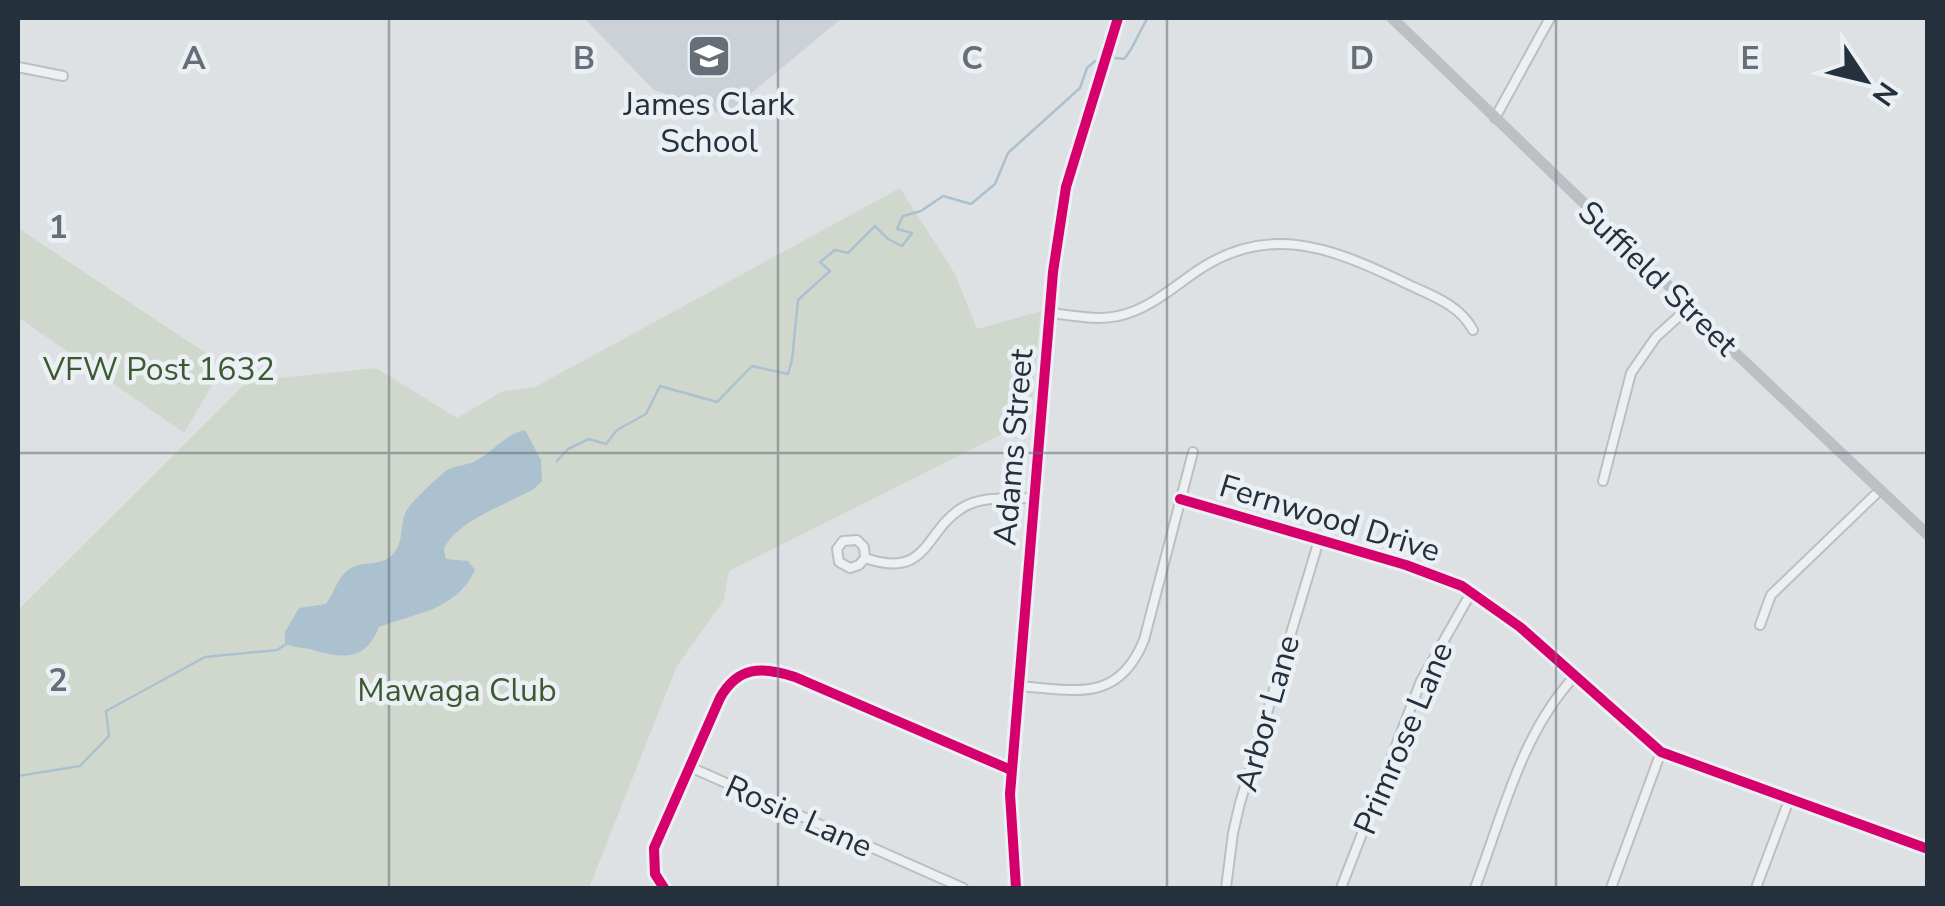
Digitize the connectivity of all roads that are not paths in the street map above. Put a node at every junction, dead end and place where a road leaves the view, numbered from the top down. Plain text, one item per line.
1 (1118, 18) edge
2 (1392, 18) edge
3 (1550, 18) edge
4 (18, 68) edge
5 (63, 76) dead end
6 (1496, 118) junction
7 (1690, 307) junction
8 (1049, 313) junction
9 (1473, 330) dead end
10 (1192, 452) dead end
11 (1604, 480) dead end
12 (1879, 491) junction
13 (1034, 498) junction
14 (1180, 499) junction
15 (1928, 535) edge
16 (1319, 540) junction
17 (865, 558) dead end
18 (1472, 591) junction
19 (1760, 624) dead end
20 (1574, 677) junction
21 (1018, 686) junction
22 (1662, 752) junction
23 (690, 768) junction
24 (1012, 770) junction
25 (1788, 800) junction
26 (1928, 849) edge
27 (664, 888) edge
28 (964, 888) edge
29 (1016, 888) edge
30 (1226, 888) edge
31 (1341, 888) edge
32 (1475, 888) edge
33 (1610, 888) edge
34 (1756, 888) edge

1 - 8 street, Adams Street
2 - 6 main road, Suffield Street
3 - 6 street
4 - 5 street
6 - 7 main road, Suffield Street
7 - 11 street
7 - 12 main road, Suffield Street
8 - 9 street
8 - 13 street, Adams Street
10 - 14 street
12 - 15 main road, Suffield Street
12 - 19 street
13 - 17 street
13 - 21 street, Adams Street
14 - 16 street, Fernwood Drive
14 - 21 street
16 - 18 street, Fernwood Drive
16 - 30 street, Arbor Lane
18 - 20 street, Fernwood Drive
18 - 31 street, Primrose Lane
20 - 22 street, Fernwood Drive
20 - 32 street
21 - 24 street, Adams Street
22 - 25 street, Fernwood Drive
22 - 33 street
23 - 24 street
23 - 27 street
23 - 28 street, Rosie Lane
24 - 29 street, Adams Street
25 - 26 street, Fernwood Drive
25 - 34 street

